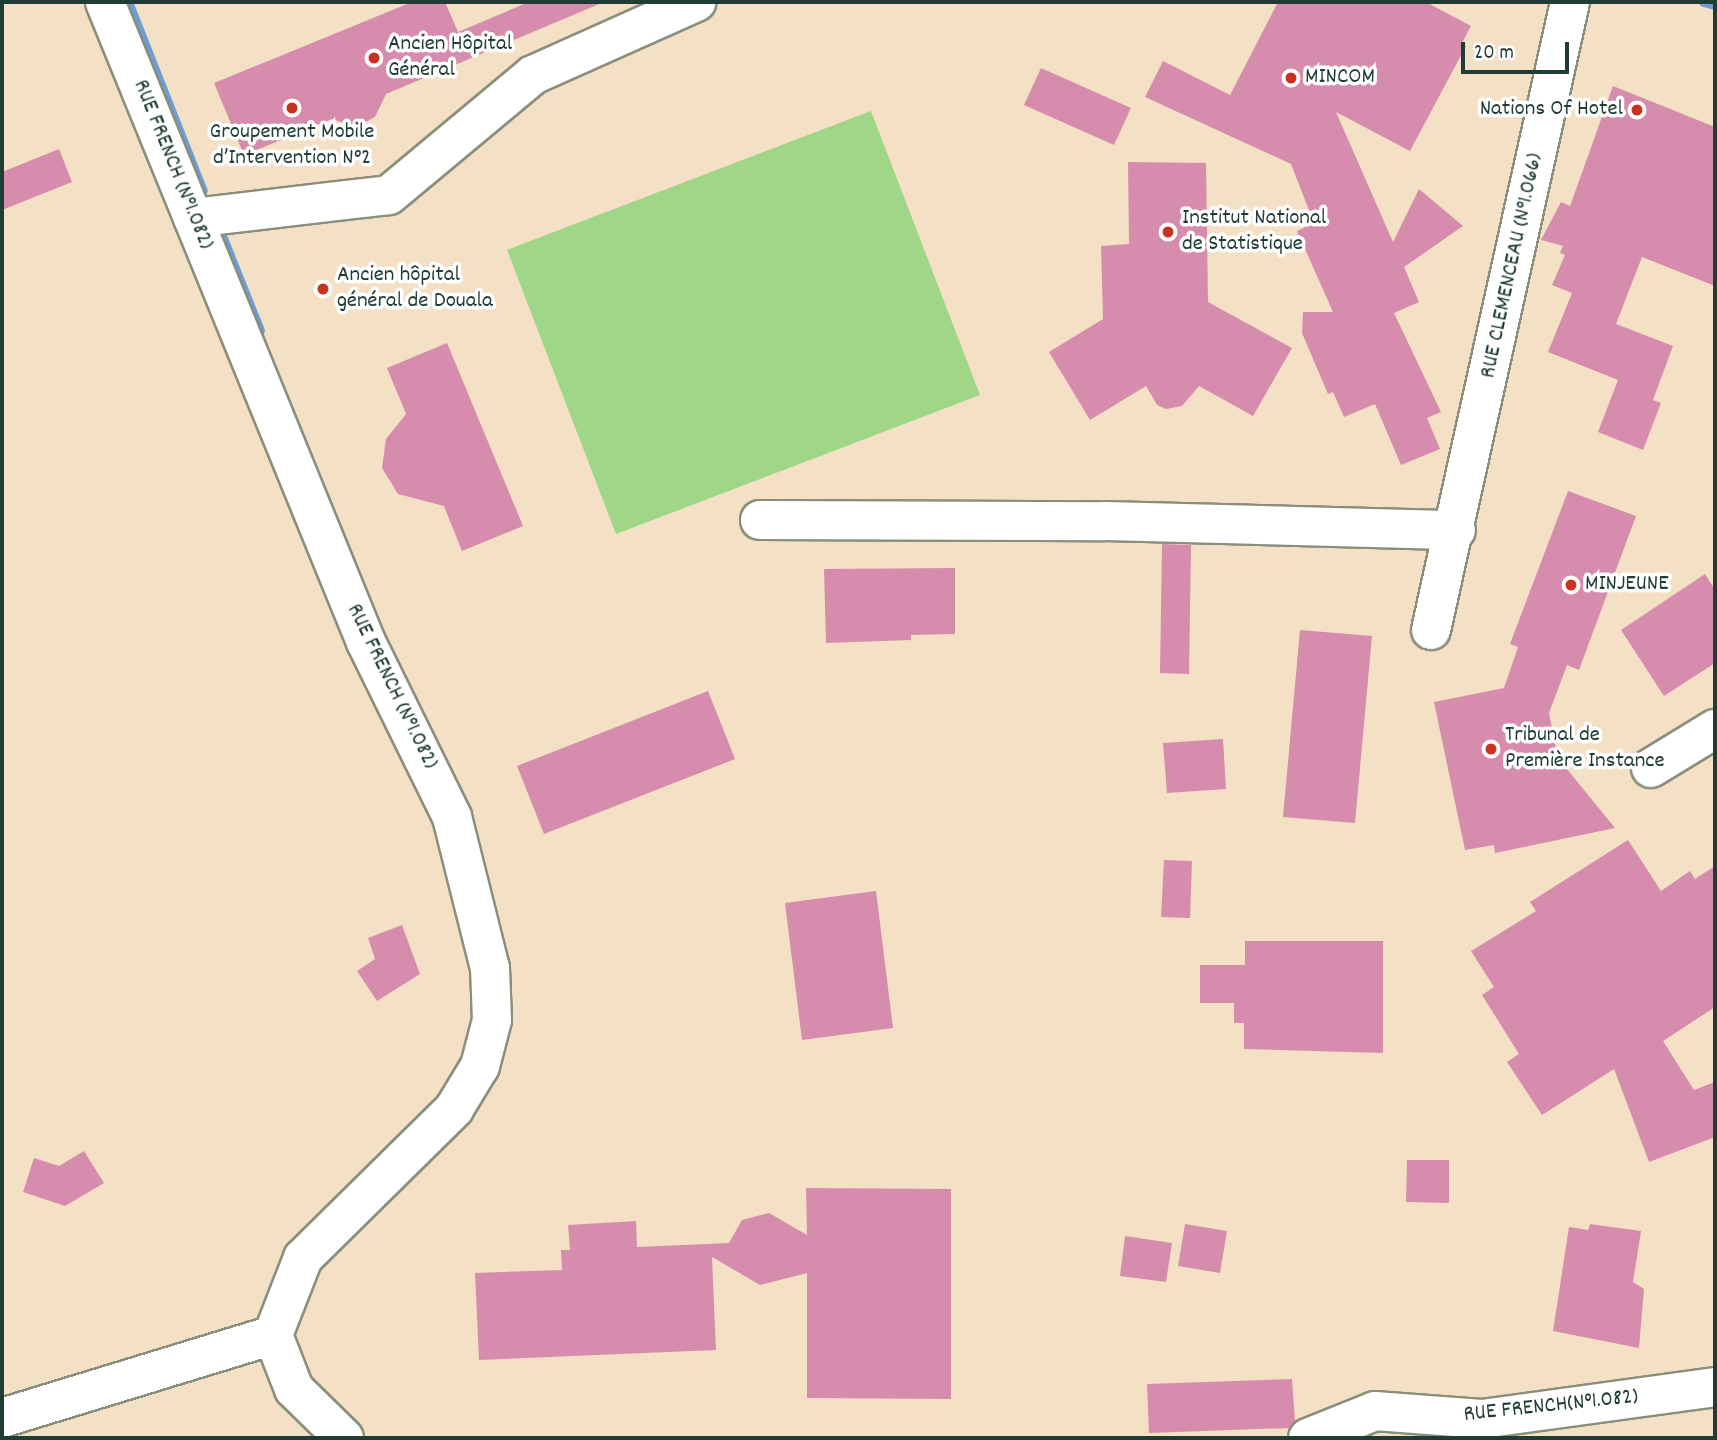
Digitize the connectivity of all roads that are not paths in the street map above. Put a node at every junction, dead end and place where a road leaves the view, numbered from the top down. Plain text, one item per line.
1 (105, 2) edge
2 (695, 2) edge
3 (1570, 2) edge
4 (193, 218) junction
5 (760, 520) dead end
6 (1456, 530) junction
7 (1431, 630) dead end
8 (1715, 729) edge
9 (1651, 768) dead end
10 (273, 1335) junction
11 (1715, 1387) edge
12 (2, 1418) edge
13 (344, 1438) edge
14 (1308, 1438) edge

1 - 4 street, RUE FRENCH (N°1.082)
2 - 4 street
3 - 6 street, RUE CLEMENCEAU (N°1.066)
4 - 10 street, RUE FRENCH (N°1.082)
5 - 6 street
6 - 7 street, RUE CLEMENCEAU (N°1.066)
8 - 9 street
10 - 12 street
10 - 13 street
11 - 14 street, RUE FRENCH(N°1.082)

